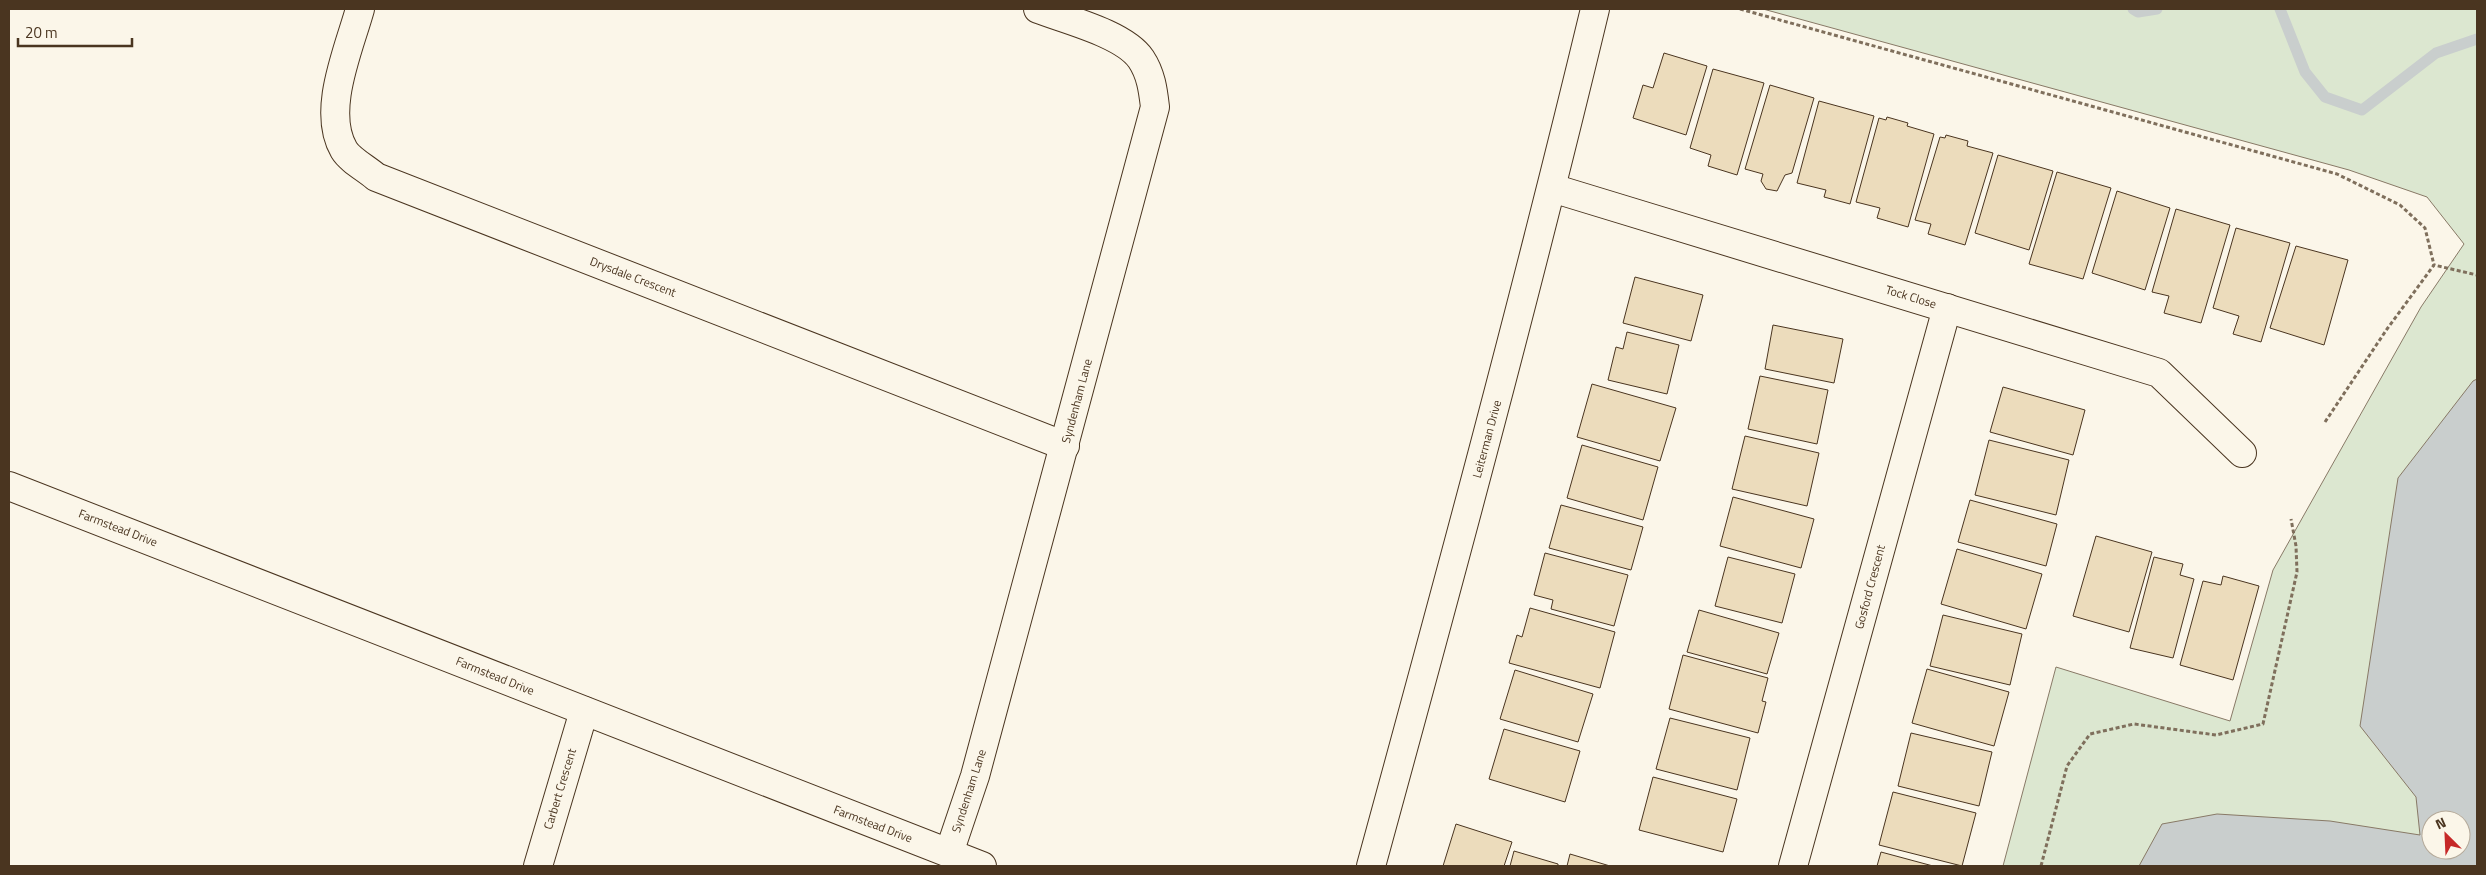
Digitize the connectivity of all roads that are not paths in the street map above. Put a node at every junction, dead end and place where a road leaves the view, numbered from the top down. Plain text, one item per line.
1 (360, 9) edge
2 (1038, 9) edge
3 (1595, 9) edge
4 (1552, 188) junction
5 (1947, 308) junction
6 (1065, 446) junction
7 (2242, 453) dead end
8 (9, 486) edge
9 (584, 712) junction
10 (949, 853) junction
11 (538, 866) edge
12 (982, 866) edge
13 (1371, 866) edge
14 (1793, 866) edge

1 - 6 street, Drysdale Crescent
2 - 6 street, Syndenham Lane
3 - 4 street, Leiterman Drive
4 - 5 street, Tock Close
4 - 13 street, Leiterman Drive
5 - 7 street, Tock Close
5 - 14 street, Gosford Crescent
6 - 10 street, Syndenham Lane
8 - 9 street, Farmstead Drive
9 - 10 street, Farmstead Drive
9 - 11 street, Carbert Crescent
10 - 12 street, Farmstead Drive

